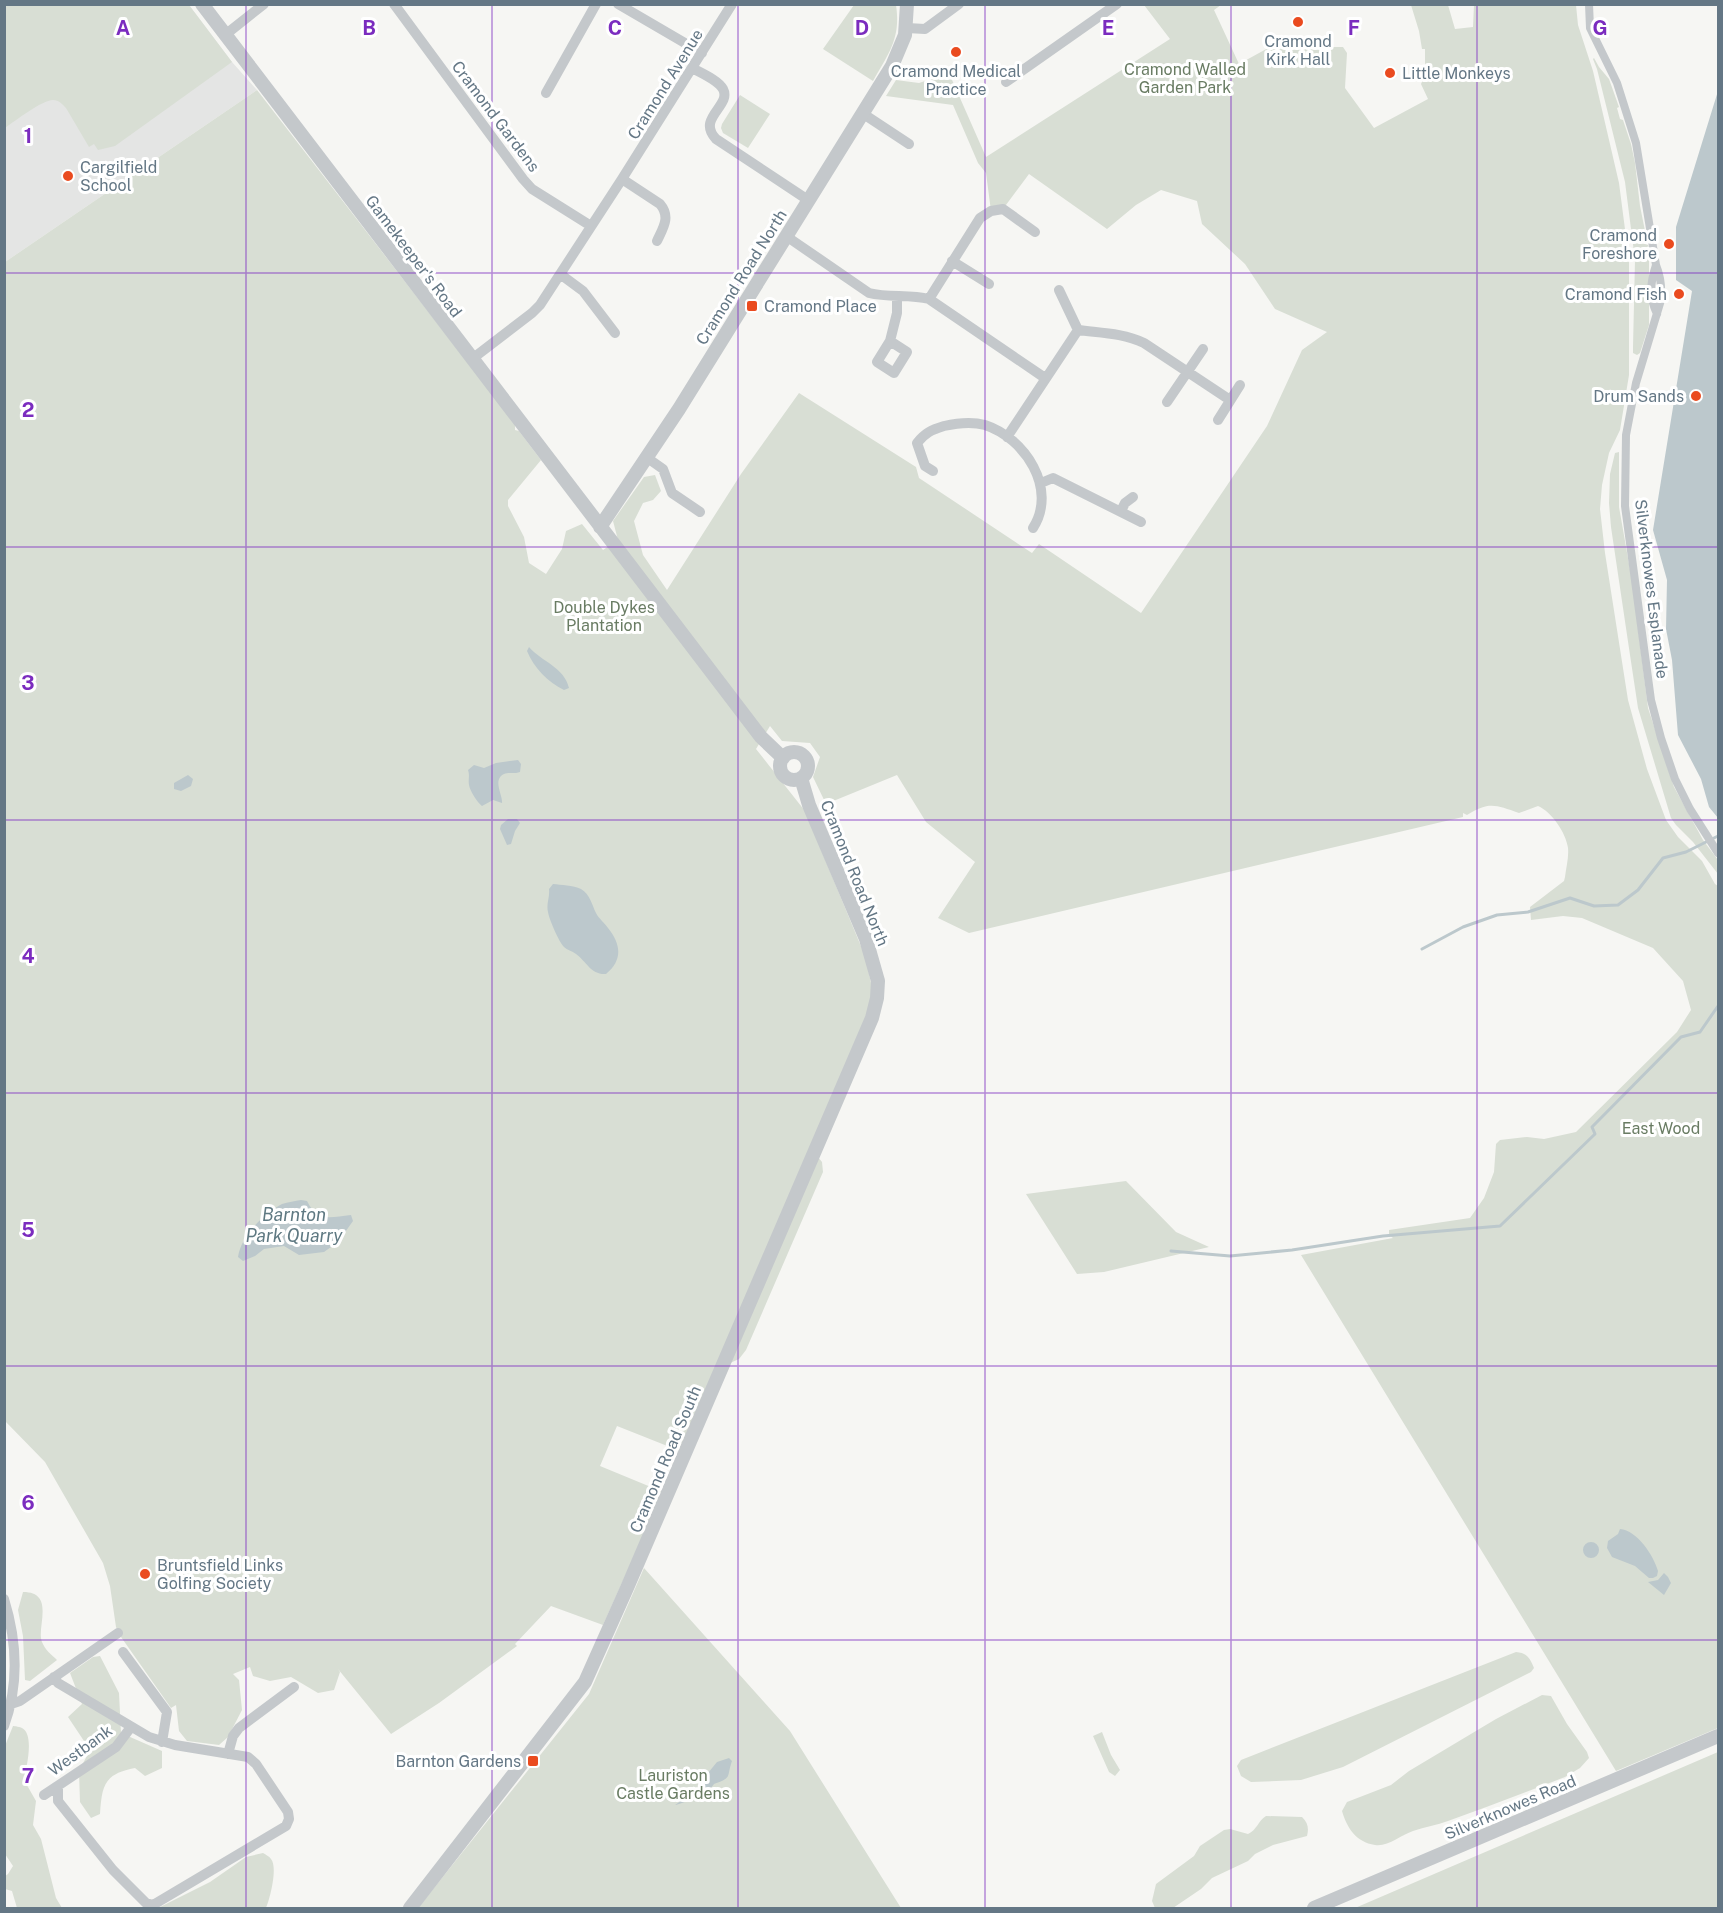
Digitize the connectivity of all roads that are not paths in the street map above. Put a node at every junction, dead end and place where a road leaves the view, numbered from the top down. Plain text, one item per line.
1 (202, 4) edge
2 (264, 4) edge
3 (394, 4) edge
4 (596, 4) edge
5 (618, 4) edge
6 (732, 4) edge
7 (907, 4) edge
8 (959, 4) edge
9 (1117, 4) edge
10 (1589, 4) edge
11 (907, 28) junction
12 (225, 35) junction
13 (702, 53) junction
14 (692, 68) junction
15 (1006, 82) dead end
16 (546, 93) dead end
17 (862, 113) junction
18 (909, 144) dead end
19 (622, 179) junction
20 (808, 200) junction
21 (591, 226) junction
22 (1035, 232) dead end
23 (786, 236) junction
24 (657, 241) dead end
25 (952, 261) junction
26 (560, 274) junction
27 (988, 284) dead end
28 (1059, 290) dead end
29 (897, 296) junction
30 (929, 299) junction
31 (1078, 330) junction
32 (615, 333) dead end
33 (890, 341) dead end
34 (1203, 349) dead end
35 (472, 360) junction
36 (1186, 371) junction
37 (1045, 378) junction
38 (1240, 385) dead end
39 (1230, 400) junction
40 (1167, 402) dead end
41 (1218, 420) dead end
42 (1007, 437) junction
43 (646, 457) junction
44 (933, 471) dead end
45 (1041, 483) junction
46 (1133, 497) dead end
47 (1121, 511) junction
48 (700, 512) dead end
49 (1141, 522) dead end
50 (600, 527) junction
51 (1033, 528) dead end
52 (783, 758) junction
53 (801, 778) junction
54 (1719, 854) edge
55 (878, 981) joint
56 (4, 1599) edge
57 (118, 1633) dead end
58 (123, 1652) dead end
59 (54, 1677) junction
60 (294, 1687) dead end
61 (11, 1704) junction
62 (4, 1726) edge
63 (131, 1727) junction
64 (1719, 1736) edge
65 (162, 1742) junction
66 (228, 1754) junction
67 (57, 1786) junction
68 (44, 1795) dead end
69 (410, 1908) edge
70 (1314, 1908) edge

1 - 12 street, Gamekeeper's Road
2 - 12 street
3 - 21 street, Cramond Gardens
4 - 16 street
5 - 13 street
6 - 13 street, Cramond Avenue
7 - 11 street, Cramond Road North
8 - 11 street
9 - 15 street
10 - 54 street, Silverknowes Esplanade
11 - 17 street, Cramond Road North
12 - 35 street, Gamekeeper's Road
13 - 14 street, Cramond Avenue
14 - 19 street, Cramond Avenue
14 - 20 street
17 - 18 street
17 - 20 street, Cramond Road North
19 - 21 street, Cramond Avenue
19 - 24 street
20 - 23 street, Cramond Road North
21 - 26 street, Cramond Avenue
22 - 25 street
23 - 29 street
23 - 43 street, Cramond Road North
25 - 27 street
25 - 30 street
26 - 32 street
26 - 35 street, Cramond Avenue
28 - 31 street
29 - 30 street
29 - 33 street
30 - 37 street
31 - 36 street
31 - 37 street
34 - 36 street
35 - 50 street, Gamekeeper's Road
36 - 39 street
36 - 40 street
37 - 42 street
38 - 39 street
39 - 41 street
42 - 44 street
42 - 45 street
43 - 48 street
43 - 50 street, Cramond Road North
45 - 47 street
45 - 51 street
46 - 47 street
47 - 49 street
50 - 52 street
52 - 53 street
52 - 53 street
53 - 55 street, Cramond Road North
55 - 69 street, Cramond Road South
56 - 61 street
57 - 59 street
58 - 65 street
59 - 61 street
59 - 63 street
60 - 66 street
61 - 62 street
63 - 65 street
63 - 67 street, Westbank
64 - 70 street, Silverknowes Road
65 - 66 street
66 - 67 street
67 - 68 street, Westbank

